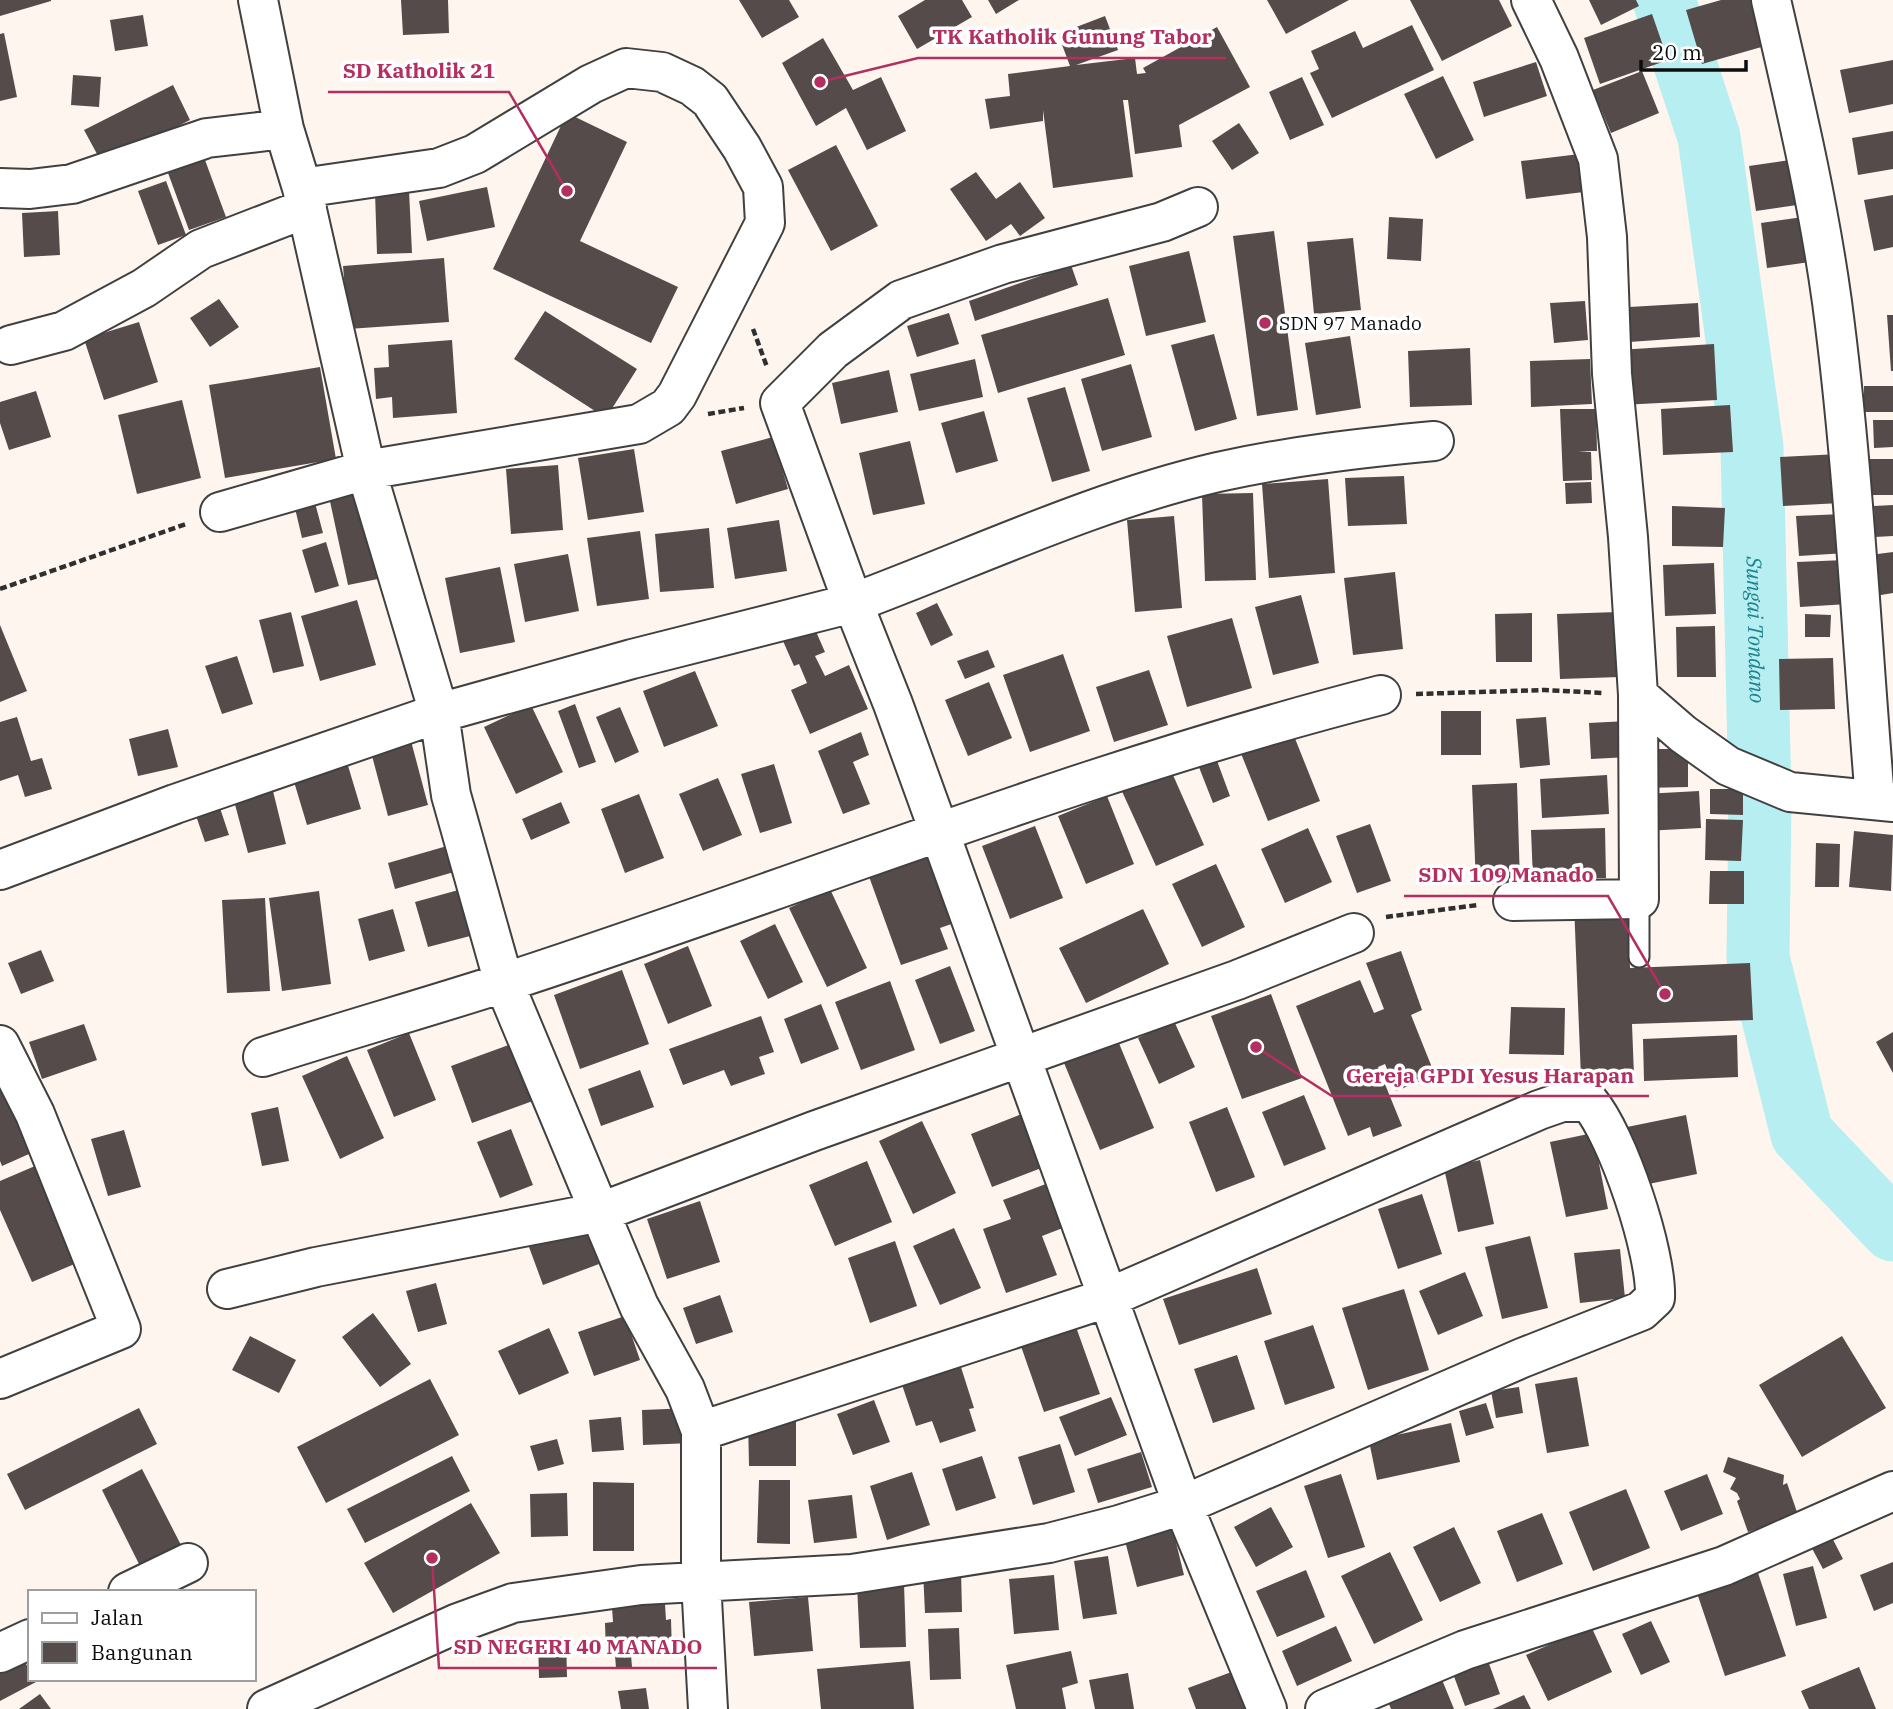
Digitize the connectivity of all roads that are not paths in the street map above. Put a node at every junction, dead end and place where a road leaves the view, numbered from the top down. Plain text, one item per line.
1 (258, 0) edge
2 (1531, 0) edge
3 (1771, 0) edge
4 (284, 128) junction
5 (0, 188) edge
6 (304, 198) junction
7 (1198, 207) dead end
8 (11, 345) dead end
9 (1434, 441) dead end
10 (366, 470) junction
11 (220, 512) road end
12 (853, 603) junction
13 (1381, 695) road end
14 (1639, 695) junction
15 (439, 713) junction
16 (1884, 800) edge
17 (938, 831) junction
18 (0, 870) edge
19 (1639, 898) junction
20 (1513, 901) road end
21 (1354, 933) road end
22 (1639, 957) dead end
23 (504, 983) junction
24 (0, 1045) edge
25 (263, 1057) dead end
26 (1021, 1058) junction
27 (601, 1212) junction
28 (226, 1289) dead end
29 (1110, 1297) junction
30 (0, 1380) edge
31 (701, 1431) junction
32 (1893, 1491) edge
33 (1183, 1505) junction
34 (188, 1563) dead end
35 (701, 1581) junction
36 (132, 1590) edge
37 (28, 1640) edge
38 (0, 1653) edge
39 (267, 1709) edge
40 (708, 1709) edge
41 (1267, 1709) edge
42 (1325, 1709) edge

1 - 4 street
2 - 14 street
3 - 16 street
4 - 5 street
4 - 6 street
6 - 8 street
6 - 10 street
6 - 10 street
7 - 12 street
9 - 12 street
10 - 11 street
10 - 15 street
12 - 15 street
12 - 17 street
13 - 17 street
14 - 16 street
14 - 19 street
15 - 18 street
15 - 23 street
17 - 23 street
17 - 26 street
19 - 20 street
19 - 22 lane
21 - 26 street
23 - 25 street
23 - 27 street
24 - 30 street
26 - 27 street
26 - 29 street
27 - 28 street
27 - 31 street
29 - 31 street
29 - 33 street
29 - 33 street
31 - 35 street
32 - 42 street
33 - 35 street
33 - 41 street
34 - 36 street
35 - 39 street
35 - 40 street
37 - 38 street

